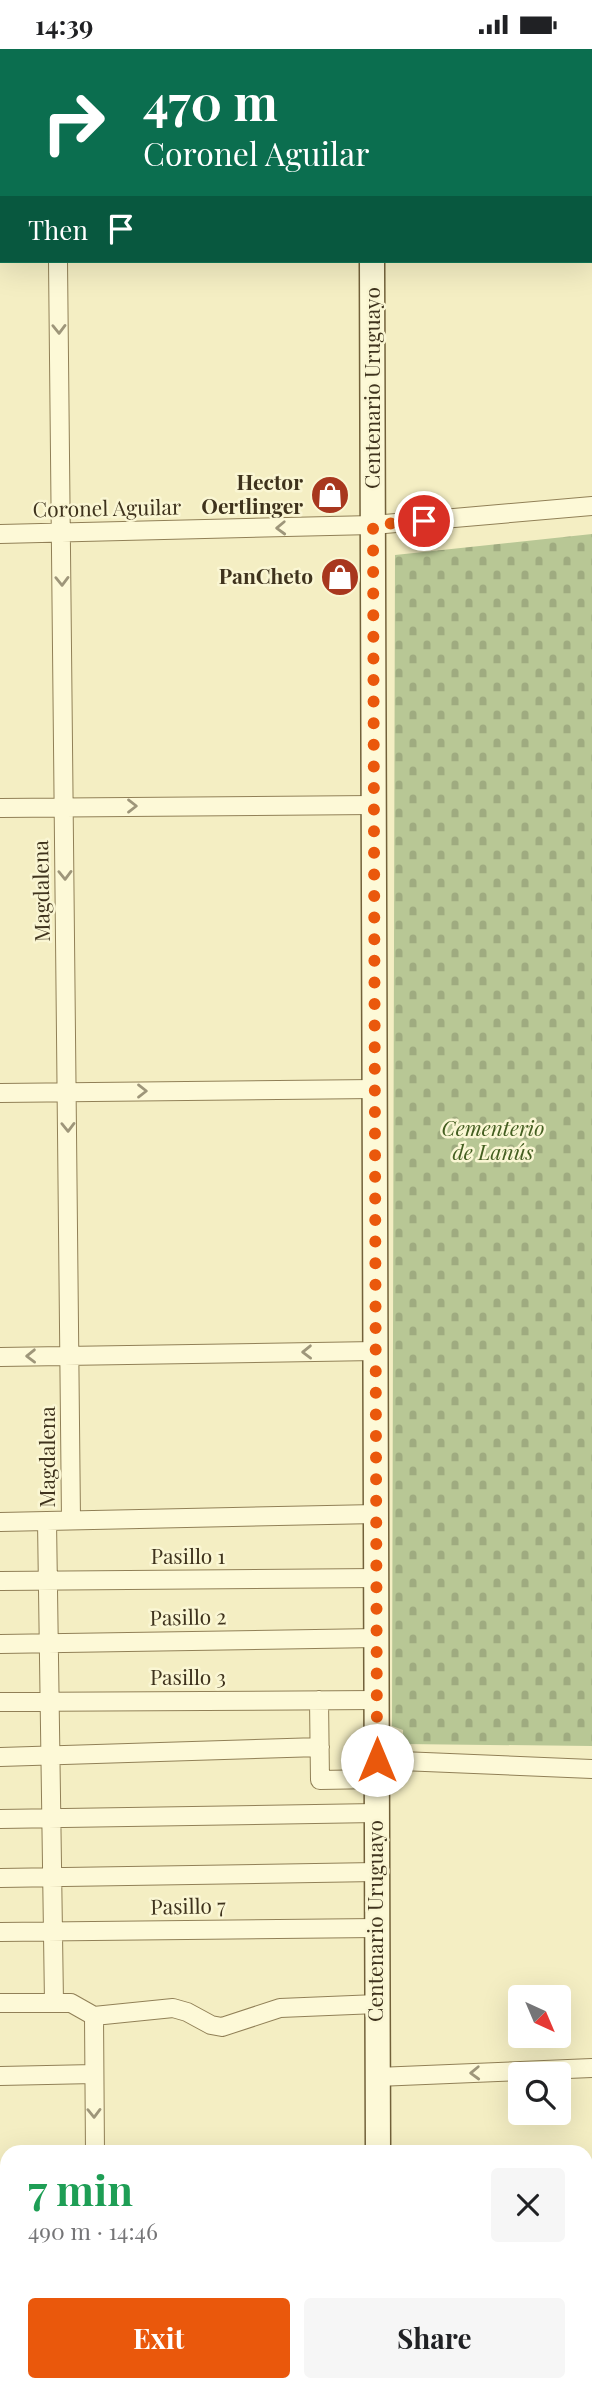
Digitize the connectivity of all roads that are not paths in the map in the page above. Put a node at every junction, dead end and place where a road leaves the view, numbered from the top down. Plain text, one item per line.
1 (58, 263) edge
2 (372, 263) edge
3 (592, 506) edge
4 (373, 525) junction
5 (61, 533) junction
6 (0, 534) edge
7 (373, 805) junction
8 (64, 807) junction
9 (0, 808) edge
10 (374, 1089) junction
11 (68, 1091) junction
12 (0, 1093) edge
13 (375, 1351) junction
14 (71, 1356) junction
15 (0, 1357) edge
16 (376, 1514) junction
17 (71, 1520) junction
18 (47, 1521) junction
19 (0, 1522) edge
20 (376, 1579) junction
21 (48, 1580) junction
22 (0, 1581) edge
23 (376, 1638) junction
24 (49, 1643) junction
25 (0, 1644) edge
26 (319, 1700) junction
27 (377, 1700) junction
28 (0, 1702) edge
29 (50, 1702) junction
30 (320, 1747) junction
31 (0, 1756) edge
32 (51, 1757) junction
33 (592, 1769) edge
34 (376, 1770) junction
35 (376, 1813) junction
36 (51, 1818) junction
37 (0, 1819) edge
38 (376, 1872) junction
39 (52, 1877) junction
40 (0, 1878) edge
41 (376, 1928) junction
42 (53, 1931) junction
43 (0, 1932) edge
44 (0, 2003) edge
45 (54, 2003) junction
46 (377, 2004) junction
47 (94, 2016) junction
48 (592, 2068) edge
49 (93, 2074) junction
50 (0, 2076) edge
51 (377, 2077) junction
52 (95, 2145) edge
53 (378, 2145) edge

1 -> 5 street, Magdalena
2 - 4 main road, Centenario Uruguayo
3 - 4 street, Coronel Aguilar
4 -> 5 street, Coronel Aguilar
4 - 7 main road, Centenario Uruguayo
5 - 6 street, Coronel Aguilar
5 -> 8 street, Magdalena
8 -> 7 street
7 - 10 main road, Centenario Uruguayo
8 - 9 street
8 -> 11 street, Magdalena
11 -> 10 street
10 - 13 main road, Centenario Uruguayo
11 - 12 street
11 -> 14 street, Magdalena
13 -> 14 street
13 - 16 main road, Centenario Uruguayo
14 -> 15 street
14 - 17 street, Magdalena
16 - 17 street
16 - 20 main road, Centenario Uruguayo
17 - 18 street
18 - 19 street
18 - 21 street, Magdalena
20 - 21 street, Pasillo 1
20 - 23 main road, Centenario Uruguayo
21 - 22 street, Pasillo 1
21 - 24 street, Magdalena
23 - 24 street, Pasillo 2
23 - 27 main road, Centenario Uruguayo
24 - 25 street, Pasillo 2
24 - 29 street, Magdalena
26 - 27 street, Pasillo 3
26 - 29 street, Pasillo 3
26 - 30 street
27 - 34 main road, Centenario Uruguayo
28 - 29 street, Pasillo 3
29 - 32 street, Magdalena
30 - 32 street
30 - 34 street
31 - 32 street
32 - 36 street, Magdalena
33 - 34 street
34 - 35 main road, Centenario Uruguayo
35 - 36 street
35 - 38 main road, Centenario Uruguayo
36 - 37 street
36 - 39 street, Magdalena
38 - 39 street
38 - 41 main road, Centenario Uruguayo
39 - 40 street
39 - 42 street, Magdalena
41 - 42 street, Pasillo 7
41 - 46 main road, Centenario Uruguayo
42 - 43 street, Pasillo 7
42 - 45 street, Magdalena
44 - 45 street
45 - 47 street
46 - 47 street
46 - 51 main road, Centenario Uruguayo
47 - 49 street
48 -> 51 street
49 - 50 street
49 -> 52 street
51 - 53 main road, Centenario Uruguayo

